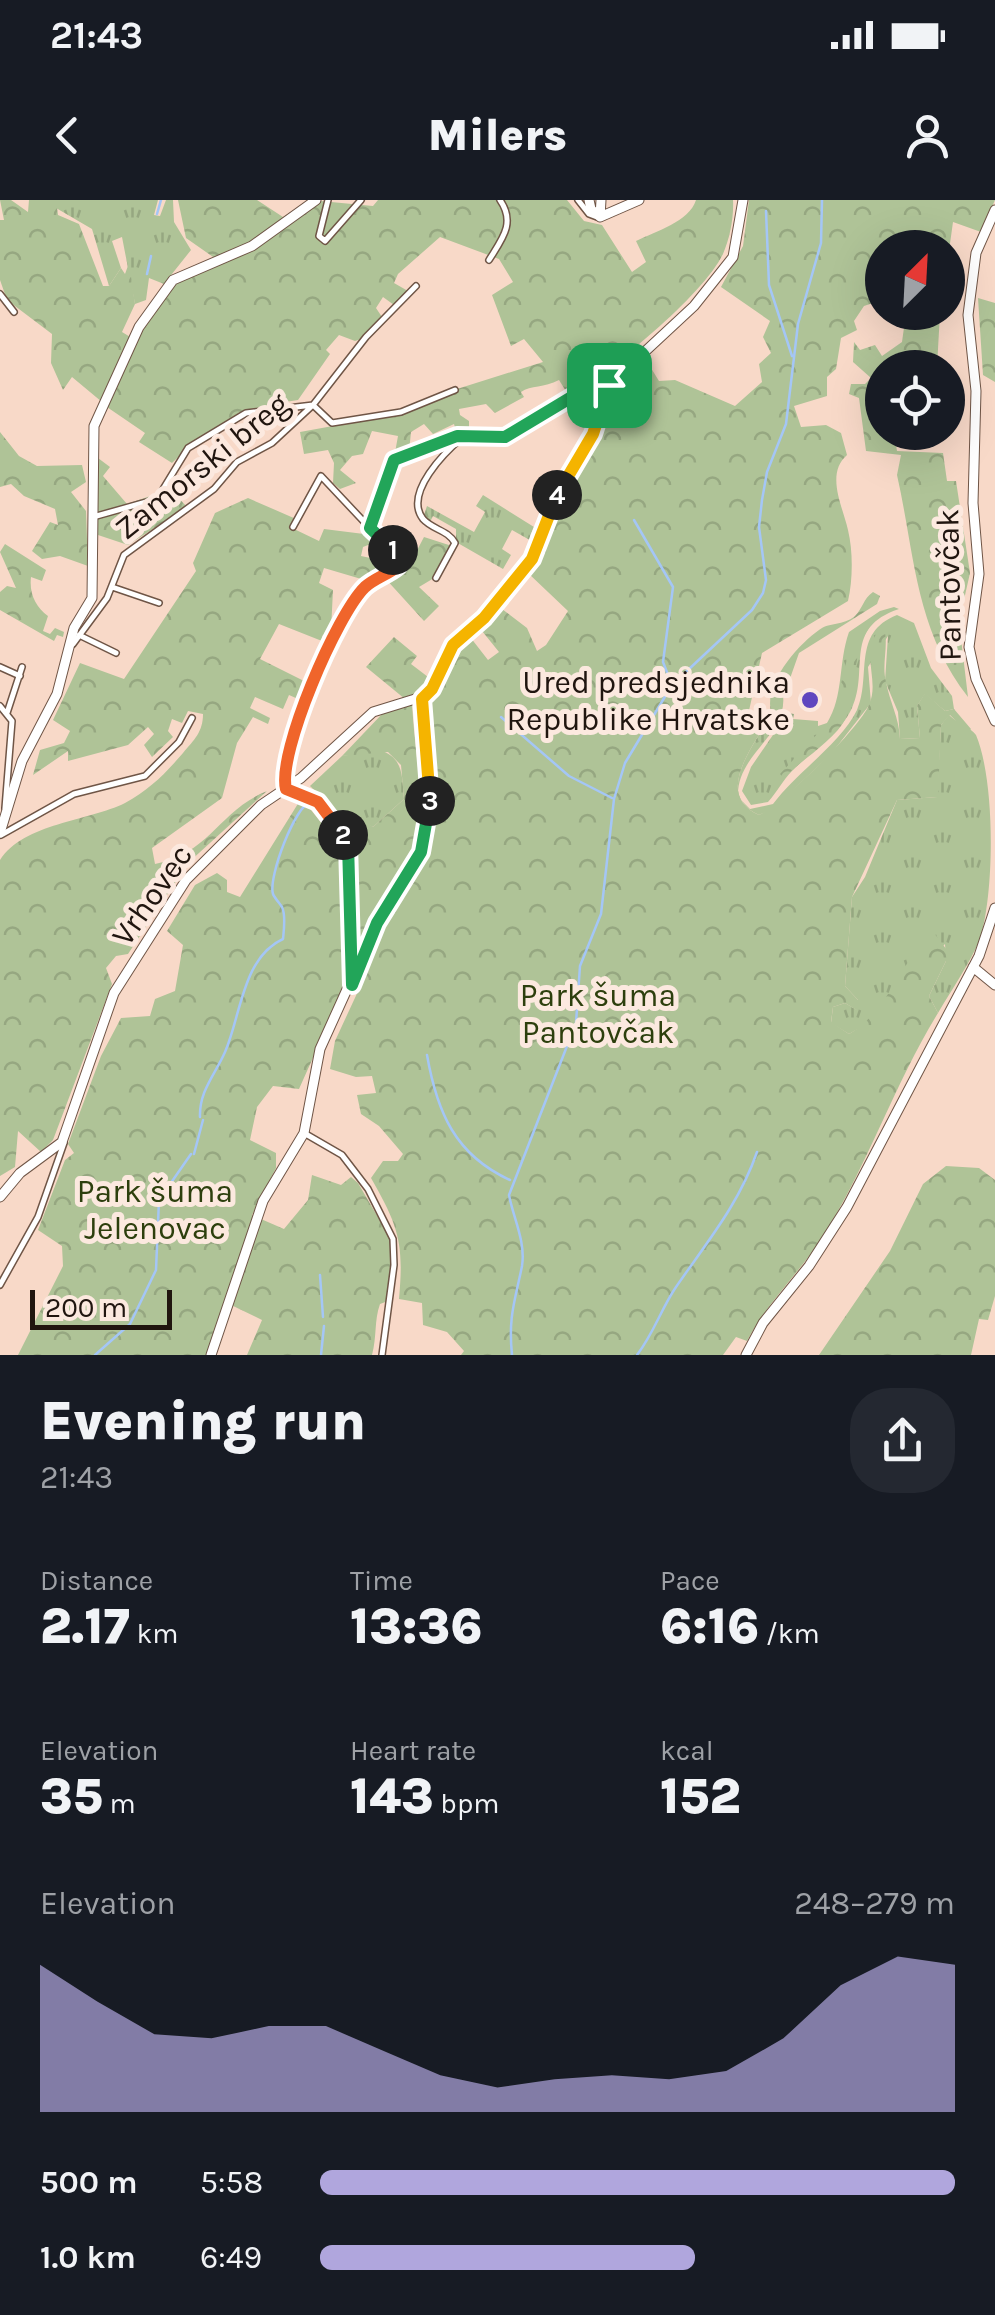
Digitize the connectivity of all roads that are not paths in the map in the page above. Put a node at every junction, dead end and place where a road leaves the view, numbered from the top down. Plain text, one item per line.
1 (316, 200) edge
2 (328, 200) edge
3 (361, 200) edge
4 (500, 200) edge
5 (578, 200) edge
6 (590, 200) edge
7 (601, 200) edge
8 (640, 200) edge
9 (743, 200) edge
10 (995, 210) edge
11 (600, 217) junction
12 (489, 260) dead end
13 (416, 286) dead end
14 (0, 294) edge
15 (14, 312) dead end
16 (614, 379) junction
17 (456, 390) dead end
18 (313, 406) junction
19 (465, 435) junction
20 (90, 518) junction
21 (294, 528) dead end
22 (370, 528) junction
23 (436, 578) dead end
24 (112, 587) junction
25 (159, 603) dead end
26 (79, 635) junction
27 (71, 646) junction
28 (116, 653) dead end
29 (0, 667) edge
30 (22, 668) dead end
31 (20, 676) junction
32 (422, 699) junction
33 (0, 706) edge
34 (7, 713) junction
35 (192, 718) dead end
36 (995, 721) edge
37 (286, 789) junction
38 (2, 826) edge
39 (995, 908) edge
40 (973, 967) junction
41 (352, 985) junction
42 (995, 985) edge
43 (304, 1133) junction
44 (58, 1154) junction
45 (0, 1197) edge
46 (0, 1286) edge
47 (211, 1355) edge
48 (382, 1355) edge
49 (746, 1355) edge

1 - 20 street
2 - 3 street
4 - 12 street
5 - 11 street
6 - 11 street
7 - 11 street
8 - 11 street
9 - 16 street
10 - 36 street, Pantovčak
13 - 18 street, Zamorski breg
14 - 15 street
16 - 19 street
16 - 32 street
17 - 18 street
18 - 20 street
18 - 24 street, Zamorski breg
19 - 22 street
19 - 23 street
20 - 27 street
21 - 22 street
22 - 37 street
24 - 25 street
24 - 26 street, Zamorski breg
26 - 27 street, Zamorski breg
26 - 28 street
27 - 38 street
29 - 31 street
30 - 31 street
31 - 34 street
32 - 37 street, Vrhovec
32 - 41 street
33 - 34 street
34 - 38 street
35 - 38 street
37 - 41 street
37 - 44 street, Vrhovec
39 - 40 street
40 - 42 street
40 - 49 street
41 - 43 street
43 - 47 street
43 - 48 street
44 - 45 street, Vrhovec
44 - 46 street

